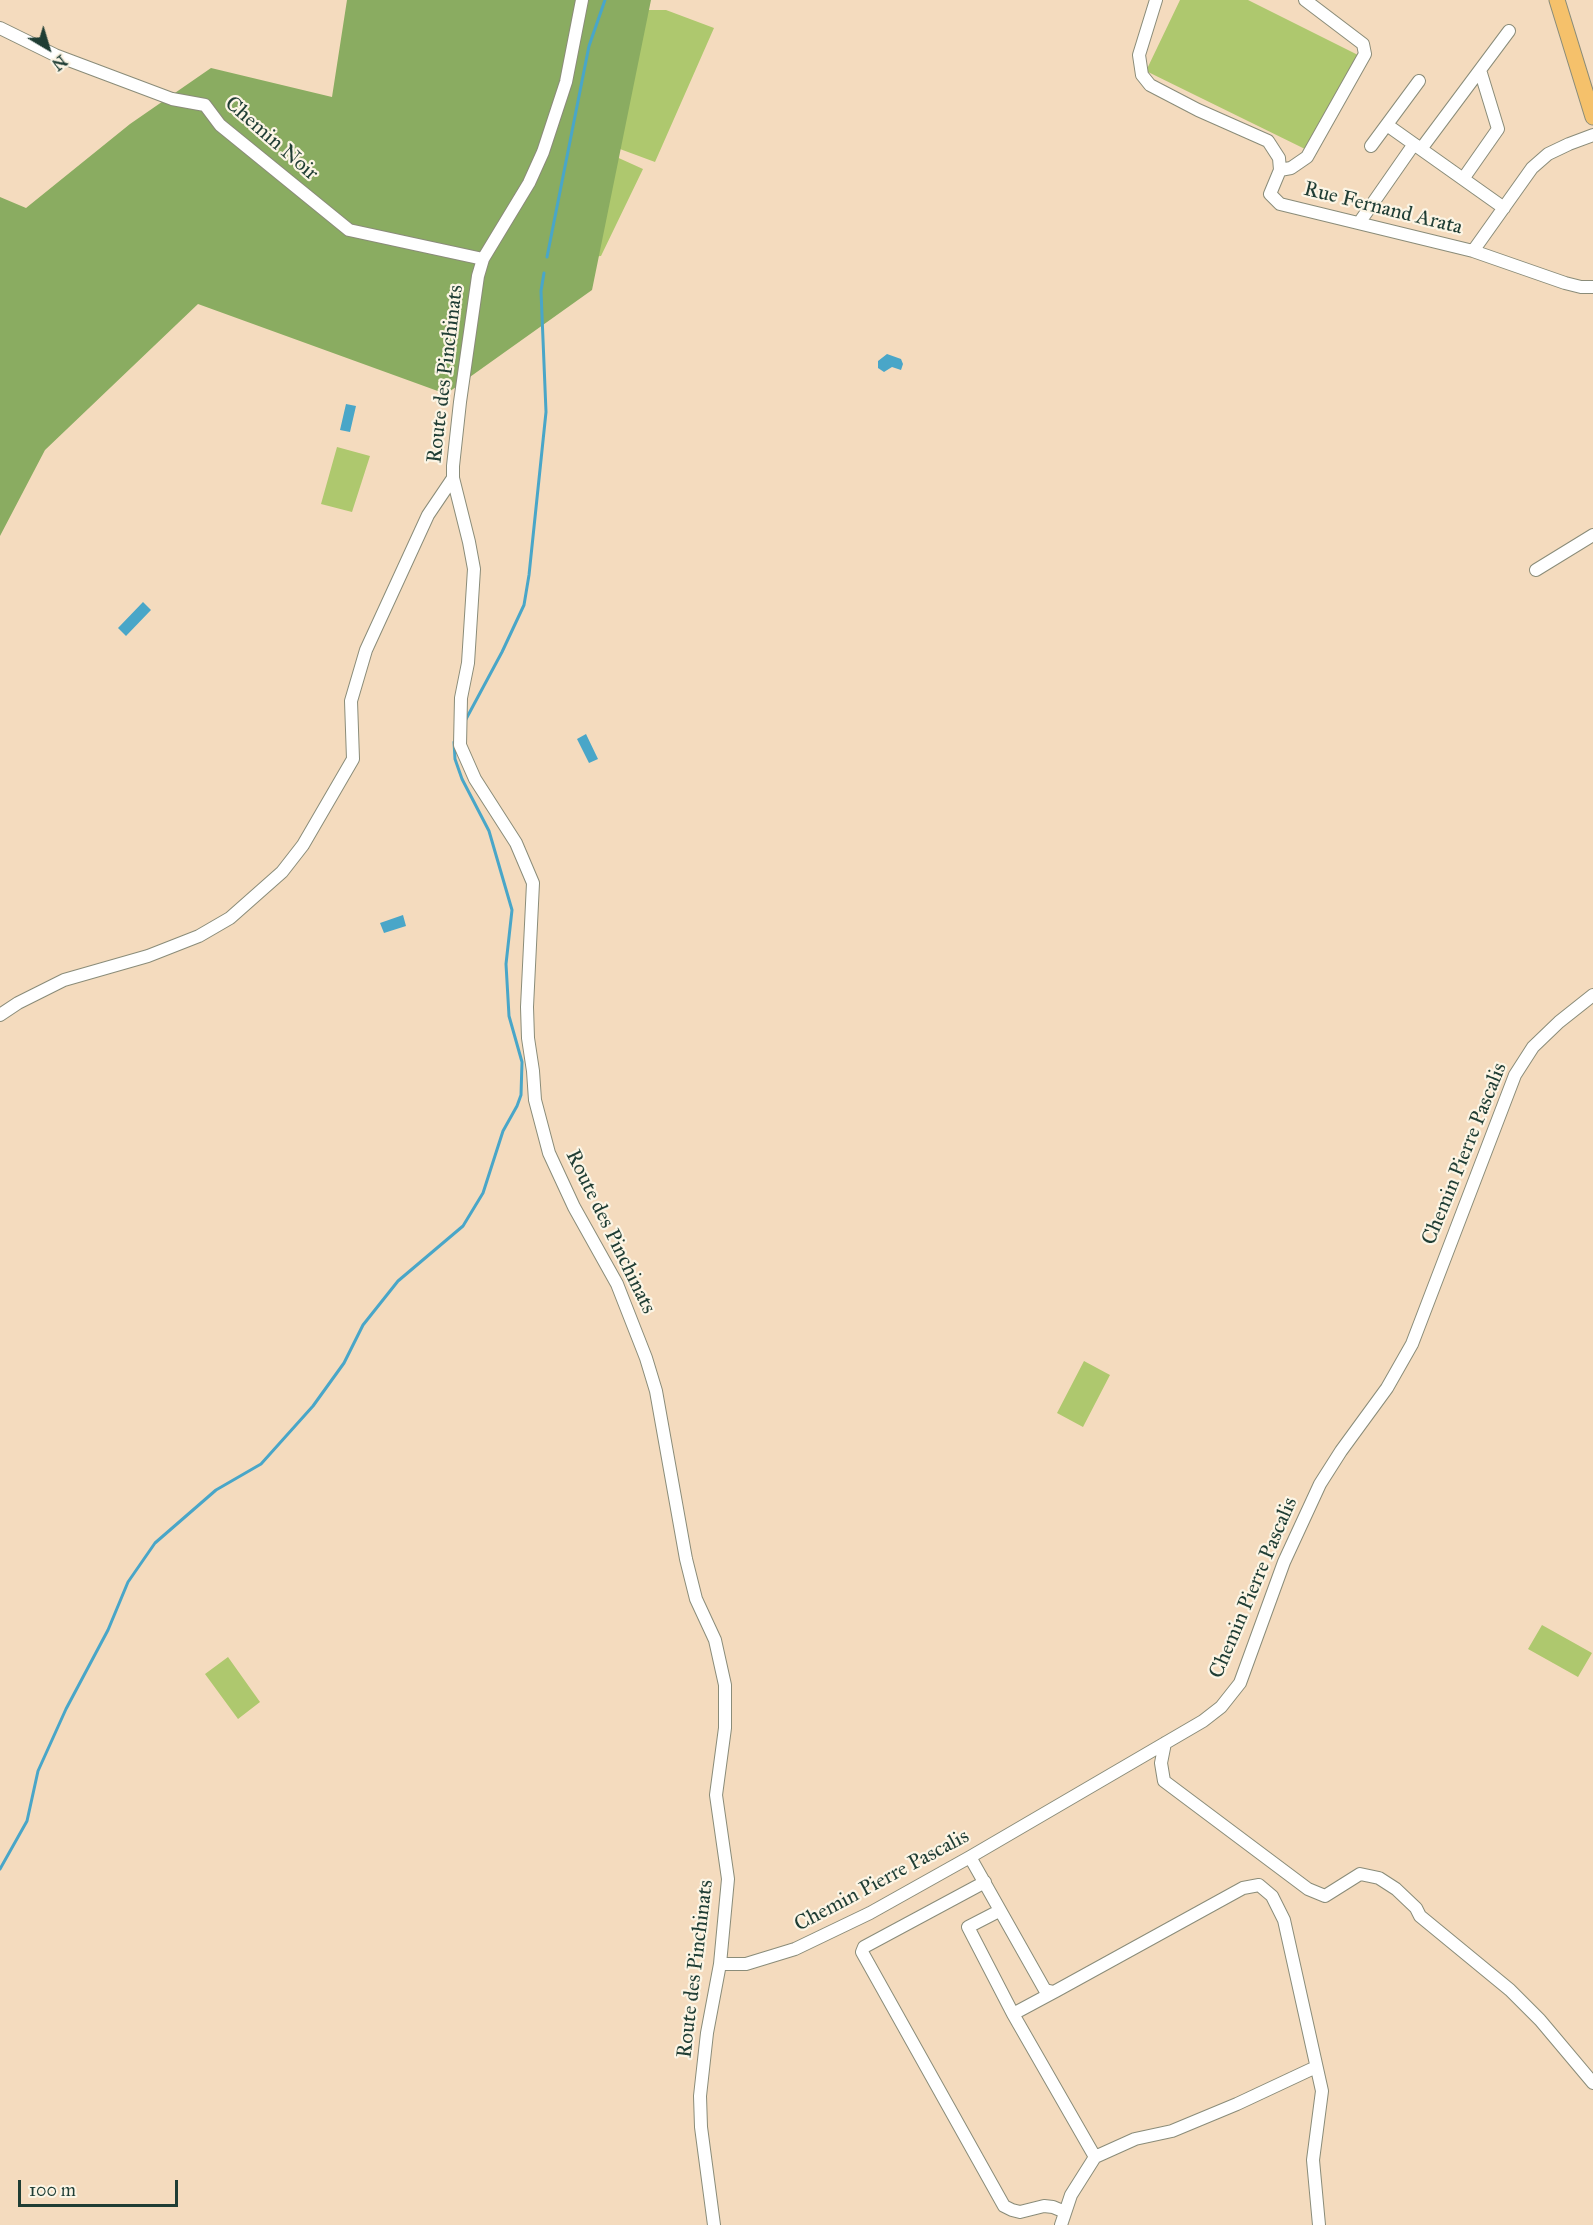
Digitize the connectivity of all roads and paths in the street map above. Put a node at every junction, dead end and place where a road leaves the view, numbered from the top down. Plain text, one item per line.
1 (582, 0) edge
2 (1156, 0) edge
3 (1305, 0) edge
4 (1322, 0) edge
5 (1557, 0) edge
6 (1330, 20) junction
7 (0, 28) edge
8 (1509, 31) dead end
9 (1480, 70) junction
10 (1419, 81) dead end
11 (1593, 117) edge
12 (1387, 125) junction
13 (1593, 135) edge
14 (1371, 146) dead end
15 (1418, 147) junction
16 (1280, 170) junction
17 (1463, 179) junction
18 (1504, 208) junction
19 (1359, 223) junction
20 (1473, 251) junction
21 (483, 259) junction
22 (1593, 287) edge
23 (453, 478) junction
24 (1593, 535) edge
25 (1536, 570) dead end
26 (1593, 995) edge
27 (0, 1015) edge
28 (1165, 1743) junction
29 (970, 1857) junction
30 (985, 1882) junction
31 (999, 1911) junction
32 (720, 1965) junction
33 (1054, 1992) junction
34 (1013, 2013) junction
35 (1316, 2067) junction
36 (1593, 2083) edge
37 (1095, 2157) junction
38 (1065, 2212) junction
39 (714, 2225) edge
40 (1061, 2225) edge
41 (1319, 2225) edge

1 - 21 street, Route des Pinchinats
2 - 16 street
3 - 6 street, Rue Fernand Arata
4 - 6 street
5 - 11 main road
6 - 16 street, Rue Fernand Arata
7 - 21 street, Chemin Noir
8 - 9 street
9 - 15 street
9 - 17 street
10 - 12 street
12 - 14 street
12 - 15 street
13 - 18 street, Rue Fernand Arata
15 - 17 street
15 - 19 street
16 - 19 street, Rue Fernand Arata
17 - 18 street
18 - 20 street, Rue Fernand Arata
19 - 20 street, Rue Fernand Arata
20 - 22 street
21 - 23 street, Route des Pinchinats
23 - 27 street
23 - 32 street, Route des Pinchinats
24 - 25 street
26 - 28 street, Chemin Pierre Pascalis
28 - 29 street, Chemin Pierre Pascalis
28 - 36 street
29 - 30 street
29 - 32 street, Chemin Pierre Pascalis
30 - 31 street
30 - 38 street
31 - 33 street
31 - 34 street
32 - 39 street, Route des Pinchinats
33 - 34 street
33 - 35 street
34 - 37 street
35 - 37 street
35 - 41 street
37 - 38 street
38 - 40 street

